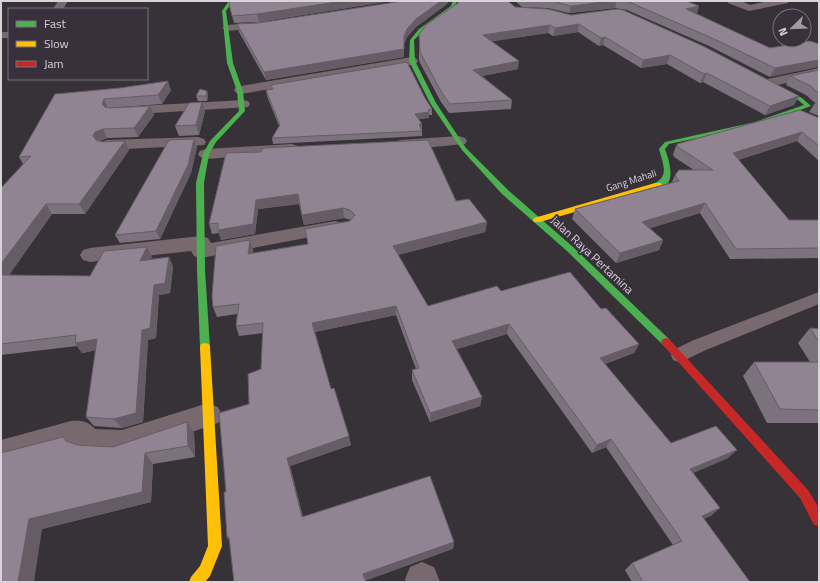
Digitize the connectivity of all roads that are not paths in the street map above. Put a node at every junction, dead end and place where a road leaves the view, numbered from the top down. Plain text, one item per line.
1 (231, 1) edge
2 (454, 1) edge
3 (732, 1) edge
4 (784, 1) edge
5 (282, 22) edge
6 (228, 28) junction
7 (412, 61) junction
8 (819, 72) edge
9 (765, 82) joint
10 (242, 97) junction
11 (114, 112) edge
12 (794, 112) junction
13 (813, 120) edge
14 (459, 141) junction
15 (107, 145) edge
16 (388, 146) edge
17 (209, 148) junction
18 (304, 148) edge
19 (537, 220) junction
20 (344, 225) edge
21 (201, 247) junction
22 (90, 255) dead end
23 (819, 298) edge
24 (679, 355) junction
25 (208, 415) junction
26 (1, 453) edge
27 (811, 492) edge
28 (819, 520) edge
29 (196, 582) edge

1 - 6 street
2 - 7 street, Jalan Raya Pertamina
3 - 4 street
5 - 6 street
6 - 10 street
7 - 10 street
7 - 14 street, Jalan Raya Pertamina
8 - 9 street
9 - 12 street, Gang Mahali
10 - 11 street
10 - 17 street
12 - 13 street
12 - 19 street, Gang Mahali
14 - 16 street
14 - 19 street, Jalan Raya Pertamina
15 - 17 street
17 - 18 street
17 - 21 street
19 - 24 street, Jalan Raya Pertamina
20 - 21 street
21 - 22 street
21 - 25 street
23 - 24 lane
24 - 27 street, Jalan Raya Pertamina
25 - 26 street
25 - 29 street
27 - 28 street, Jalan Raya Pertamina

